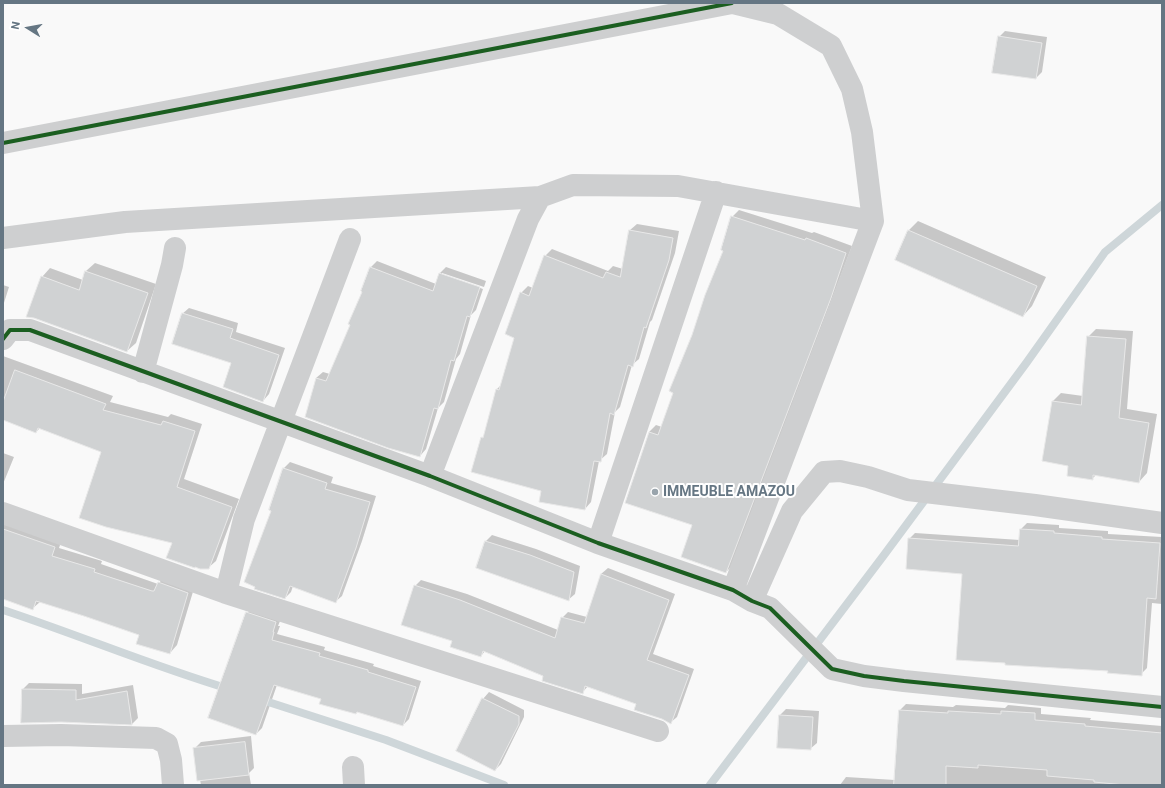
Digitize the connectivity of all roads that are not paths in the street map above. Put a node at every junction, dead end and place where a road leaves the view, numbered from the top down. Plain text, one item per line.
1 (733, 3) edge
2 (3, 143) edge
3 (716, 192) junction
4 (540, 197) junction
5 (873, 221) junction
6 (3, 238) edge
7 (350, 239) dead end
8 (175, 248) dead end
9 (3, 338) edge
10 (143, 372) junction
11 (281, 422) junction
12 (430, 476) junction
13 (3, 513) edge
14 (1162, 523) edge
15 (598, 543) junction
16 (733, 590) junction
17 (226, 593) junction
18 (761, 605) junction
19 (1162, 707) edge
20 (658, 732) dead end
21 (3, 736) edge
22 (173, 785) edge

1 - 2 street
1 - 5 street
3 - 4 street
3 - 5 street
3 - 15 street
4 - 6 street
4 - 12 street
5 - 16 street
7 - 11 street
8 - 10 street
9 - 10 street
10 - 11 street
11 - 12 street
11 - 17 street
12 - 15 street
13 - 17 street
14 - 18 street
15 - 16 street
16 - 18 street
17 - 20 street
18 - 19 street
21 - 22 street

